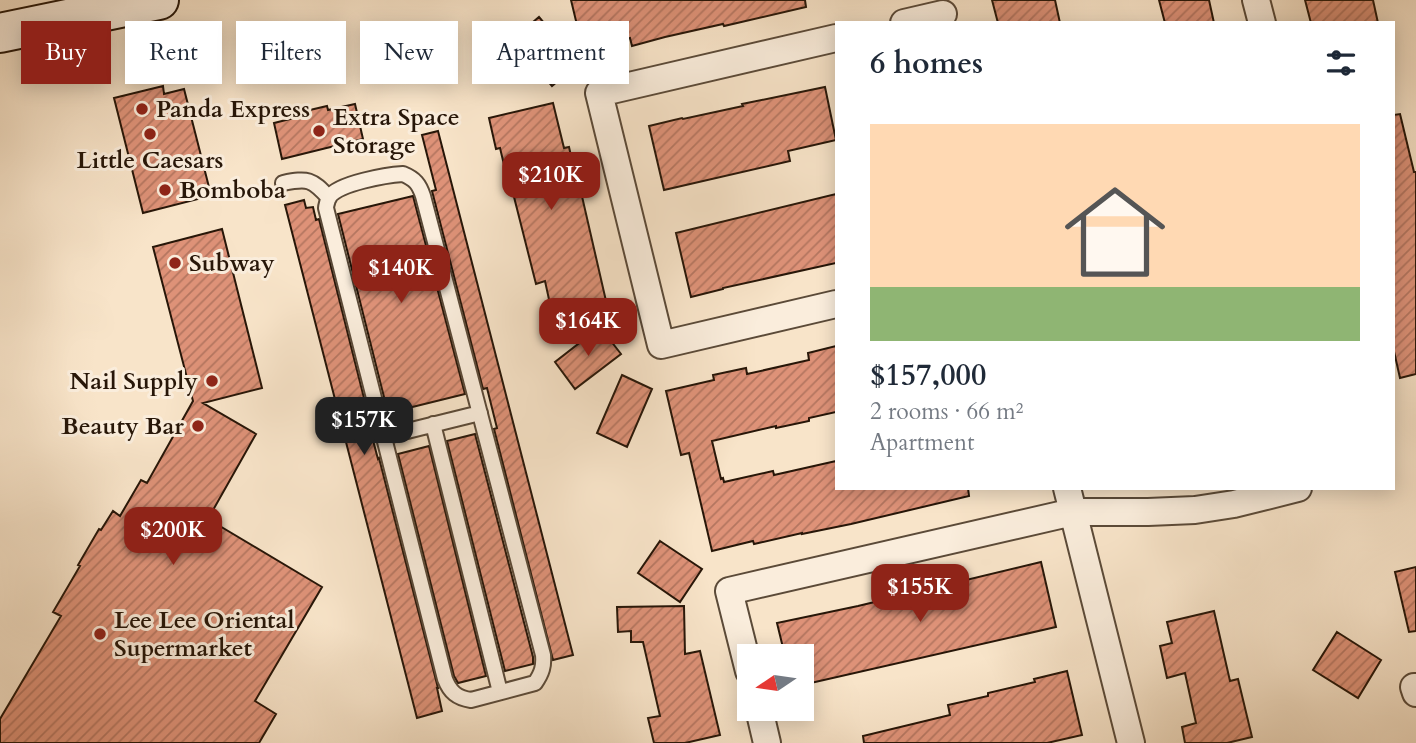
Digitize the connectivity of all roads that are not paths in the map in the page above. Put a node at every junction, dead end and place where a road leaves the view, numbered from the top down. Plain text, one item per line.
1 (159, 0) edge
2 (1256, 0) edge
3 (942, 12) edge
4 (911, 21) edge
5 (1261, 21) edge
6 (0, 33) edge
7 (835, 38) edge
8 (283, 183) dead end
9 (329, 198) junction
10 (835, 304) edge
11 (480, 412) junction
12 (433, 424) junction
13 (383, 437) junction
14 (1290, 490) edge
15 (1070, 500) edge
16 (742, 644) edge
17 (500, 692) junction
18 (762, 721) edge
19 (767, 743) edge
20 (1131, 743) edge

1 - 6 main road
2 - 5 street
3 - 4 street
7 - 10 street
8 - 9 lane
9 - 11 lane
9 - 13 lane
11 - 12 lane
11 - 17 lane
12 - 13 lane
12 - 17 lane
13 - 17 lane
14 - 15 street
15 - 16 street
15 - 20 street
18 - 19 street

